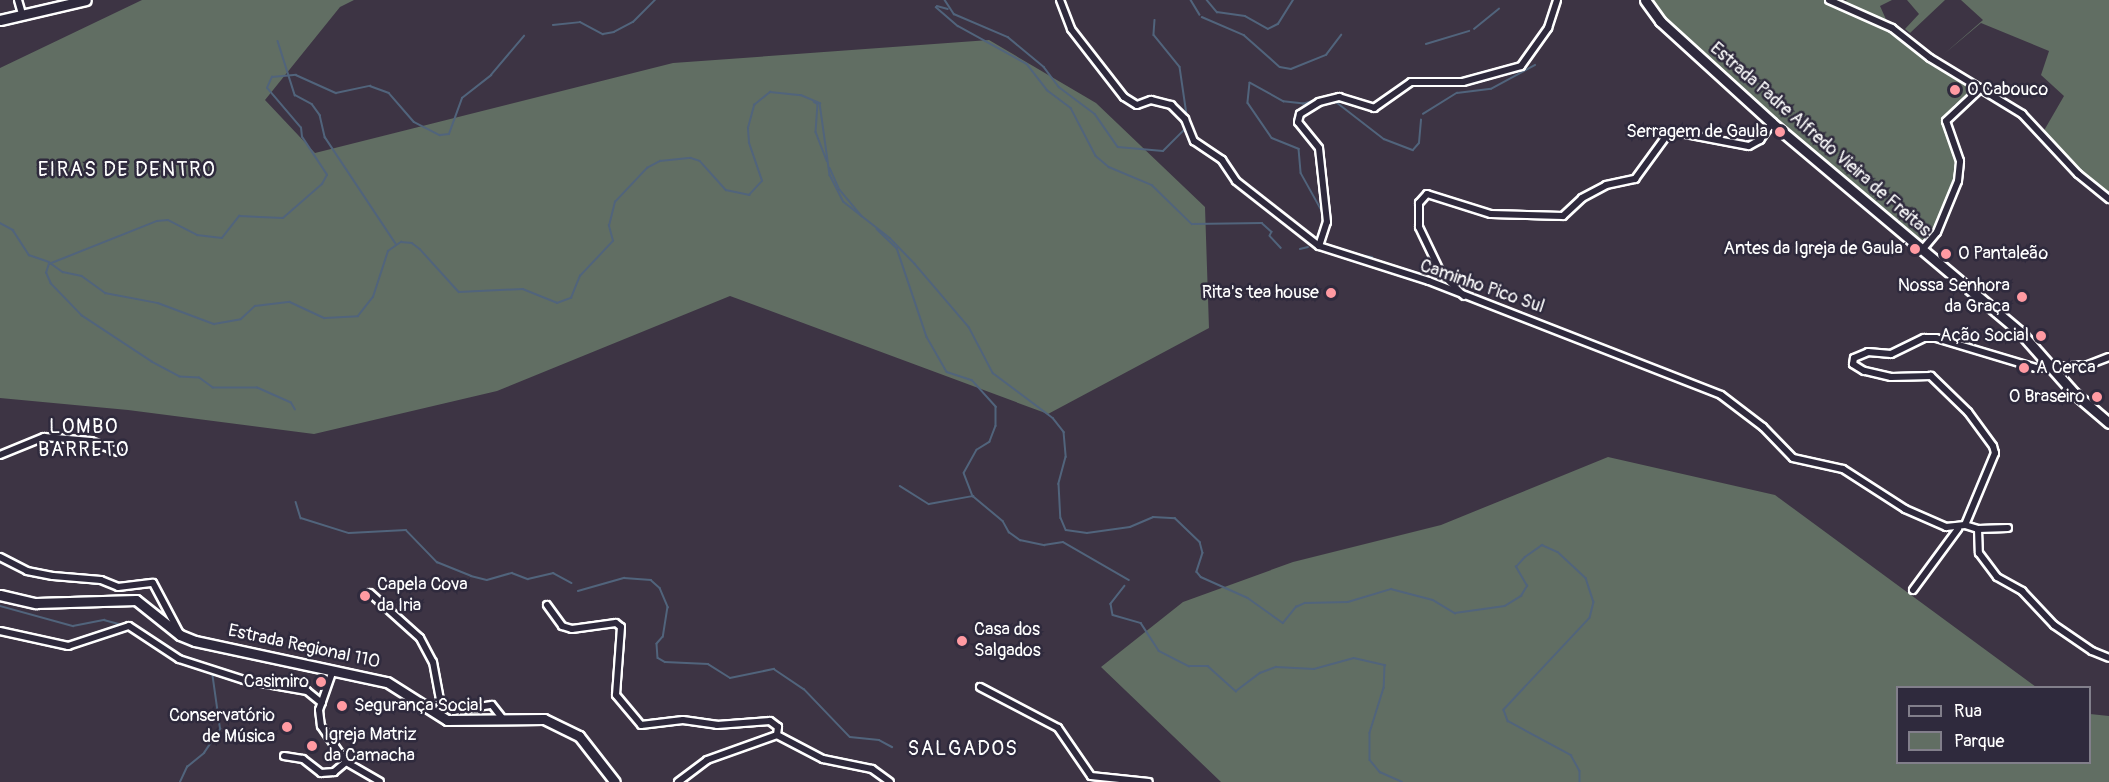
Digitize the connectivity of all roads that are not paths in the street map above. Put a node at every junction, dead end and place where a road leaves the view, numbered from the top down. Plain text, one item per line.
1 (18, 0) edge
2 (86, 0) edge
3 (1060, 0) edge
4 (1557, 0) edge
5 (1645, 0) edge
6 (1829, 0) edge
7 (22, 14) junction
8 (0, 20) edge
9 (1981, 87) junction
10 (1772, 123) junction
11 (2109, 199) edge
12 (1319, 246) junction
13 (1922, 250) junction
14 (1464, 296) junction
15 (2109, 357) edge
16 (2053, 366) junction
17 (2109, 423) edge
18 (118, 452) dead end
19 (0, 455) edge
20 (1962, 527) junction
21 (2008, 528) dead end
22 (1978, 530) junction
23 (0, 557) edge
24 (1913, 590) dead end
25 (370, 593) dead end
26 (0, 595) edge
27 (547, 605) dead end
28 (0, 631) edge
29 (180, 635) junction
30 (2109, 658) edge
31 (333, 670) junction
32 (981, 687) dead end
33 (322, 703) junction
34 (502, 718) junction
35 (777, 735) junction
36 (284, 756) dead end
37 (346, 762) junction
38 (334, 772) junction
39 (335, 782) edge
40 (380, 782) edge
41 (615, 782) edge
42 (678, 782) edge
43 (890, 782) edge
44 (1149, 782) edge

1 - 7 street
2 - 7 main road
3 - 12 street
4 - 12 street
5 - 10 main road, Estrada Padre Alfredo Vieira de Freitas
6 - 9 street
7 - 8 main road
9 - 11 street
9 - 13 street
10 - 13 main road, Estrada Padre Alfredo Vieira de Freitas
10 - 14 street
12 - 14 street, Caminho Pico Sul
13 - 16 main road, Estrada Padre Alfredo Vieira de Freitas
14 - 20 street, Caminho Pico Sul
15 - 16 street
16 - 17 main road, Estrada Padre Alfredo Vieira de Freitas
16 - 20 street
18 - 19 street
20 - 22 street, Caminho Pico Sul
20 - 24 street
21 - 22 street
22 - 30 street
23 - 29 street
25 - 34 street
26 - 29 main road, Estrada Regional 110
27 - 35 street
28 - 33 street
29 - 31 main road, Estrada Regional 110
31 - 33 street
31 - 34 main road, Estrada Regional 110
32 - 44 street
33 - 37 street
34 - 41 main road, Estrada Regional 110
35 - 42 street
35 - 43 street
36 - 38 street
37 - 38 street
37 - 40 street
38 - 39 street

